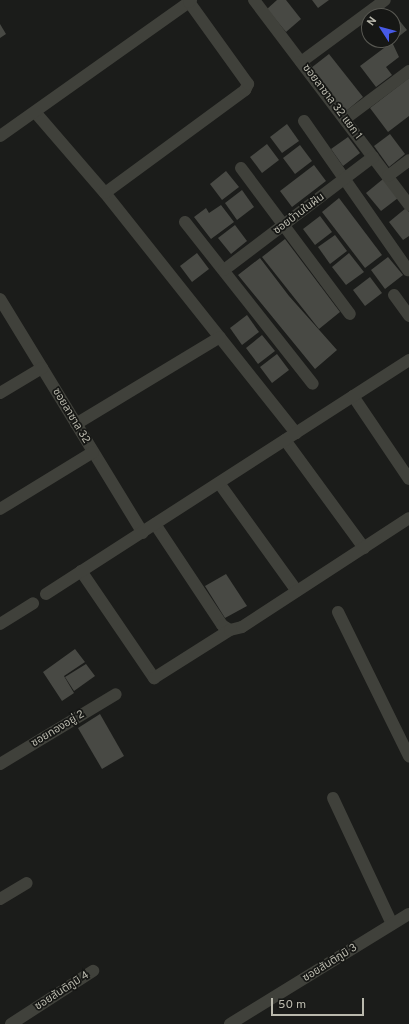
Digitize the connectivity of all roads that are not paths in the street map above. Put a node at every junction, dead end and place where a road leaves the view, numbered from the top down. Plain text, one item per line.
1 (385, 0) edge
2 (190, 1) edge
3 (260, 2) edge
4 (301, 62) junction
5 (409, 71) edge
6 (35, 112) junction
7 (345, 119) junction
8 (304, 121) dead end
9 (0, 136) edge
10 (373, 157) junction
11 (409, 160) edge
12 (241, 168) dead end
13 (388, 176) junction
14 (345, 179) junction
15 (105, 193) junction
16 (409, 205) edge
17 (185, 222) dead end
18 (283, 227) junction
19 (224, 270) junction
20 (408, 270) dead end
21 (394, 295) dead end
22 (0, 299) edge
23 (350, 314) dead end
24 (409, 316) edge
25 (220, 337) junction
26 (409, 360) edge
27 (42, 368) junction
28 (313, 384) dead end
29 (0, 393) edge
30 (353, 396) junction
31 (76, 424) junction
32 (296, 433) junction
33 (285, 440) junction
34 (93, 452) junction
35 (409, 479) edge
36 (219, 483) junction
37 (0, 510) edge
38 (409, 518) edge
39 (155, 524) junction
40 (143, 533) junction
41 (364, 548) junction
42 (81, 572) junction
43 (297, 591) junction
44 (46, 594) dead end
45 (32, 603) dead end
46 (338, 612) dead end
47 (0, 624) edge
48 (230, 630) junction
49 (116, 694) dead end
50 (409, 756) edge
51 (0, 764) edge
52 (333, 798) dead end
53 (27, 883) dead end
54 (0, 900) edge
55 (409, 914) edge
56 (392, 924) junction
57 (93, 971) dead end
58 (11, 1024) edge
59 (230, 1024) edge

1 - 4 street
2 - 6 street
2 - 15 street
3 - 4 street, ซอยลาซาล 32 แยก 1
4 - 7 street, ซอยลาซาล 32 แยก 1
5 - 7 street
6 - 9 street
6 - 15 street
7 - 10 street, ซอยลาซาล 32 แยก 1
8 - 14 street
10 - 13 street, ซอยลาซาล 32 แยก 1
10 - 14 street, ซอยบ้านในฝัน
11 - 13 street
12 - 18 street
13 - 16 street, ซอยลาซาล 32 แยก 1
14 - 18 street, ซอยบ้านในฝัน
14 - 20 street
15 - 25 street
17 - 19 street
18 - 19 street, ซอยบ้านในฝัน
18 - 23 street
19 - 28 street
21 - 24 street
22 - 27 street, ซอยลาซาล 32
25 - 31 street
25 - 32 street
26 - 30 street
27 - 29 street
27 - 31 street, ซอยลาซาล 32
30 - 32 street
30 - 35 street
31 - 34 street, ซอยลาซาล 32
32 - 33 street
33 - 36 street
33 - 41 street
34 - 37 street
34 - 40 street, ซอยลาซาล 32
36 - 39 street
36 - 43 street
38 - 41 street
39 - 40 street
39 - 48 street
40 - 42 street
41 - 43 street
42 - 44 street
42 - 48 street
43 - 48 street
45 - 47 street
46 - 50 street
49 - 51 street, ซอยทองอยู่ 2
52 - 56 street
53 - 54 street
55 - 56 street, ซอยสันติภูมิ 3
56 - 59 street, ซอยสันติภูมิ 3
57 - 58 street, ซอยสันติภูมิ 4

